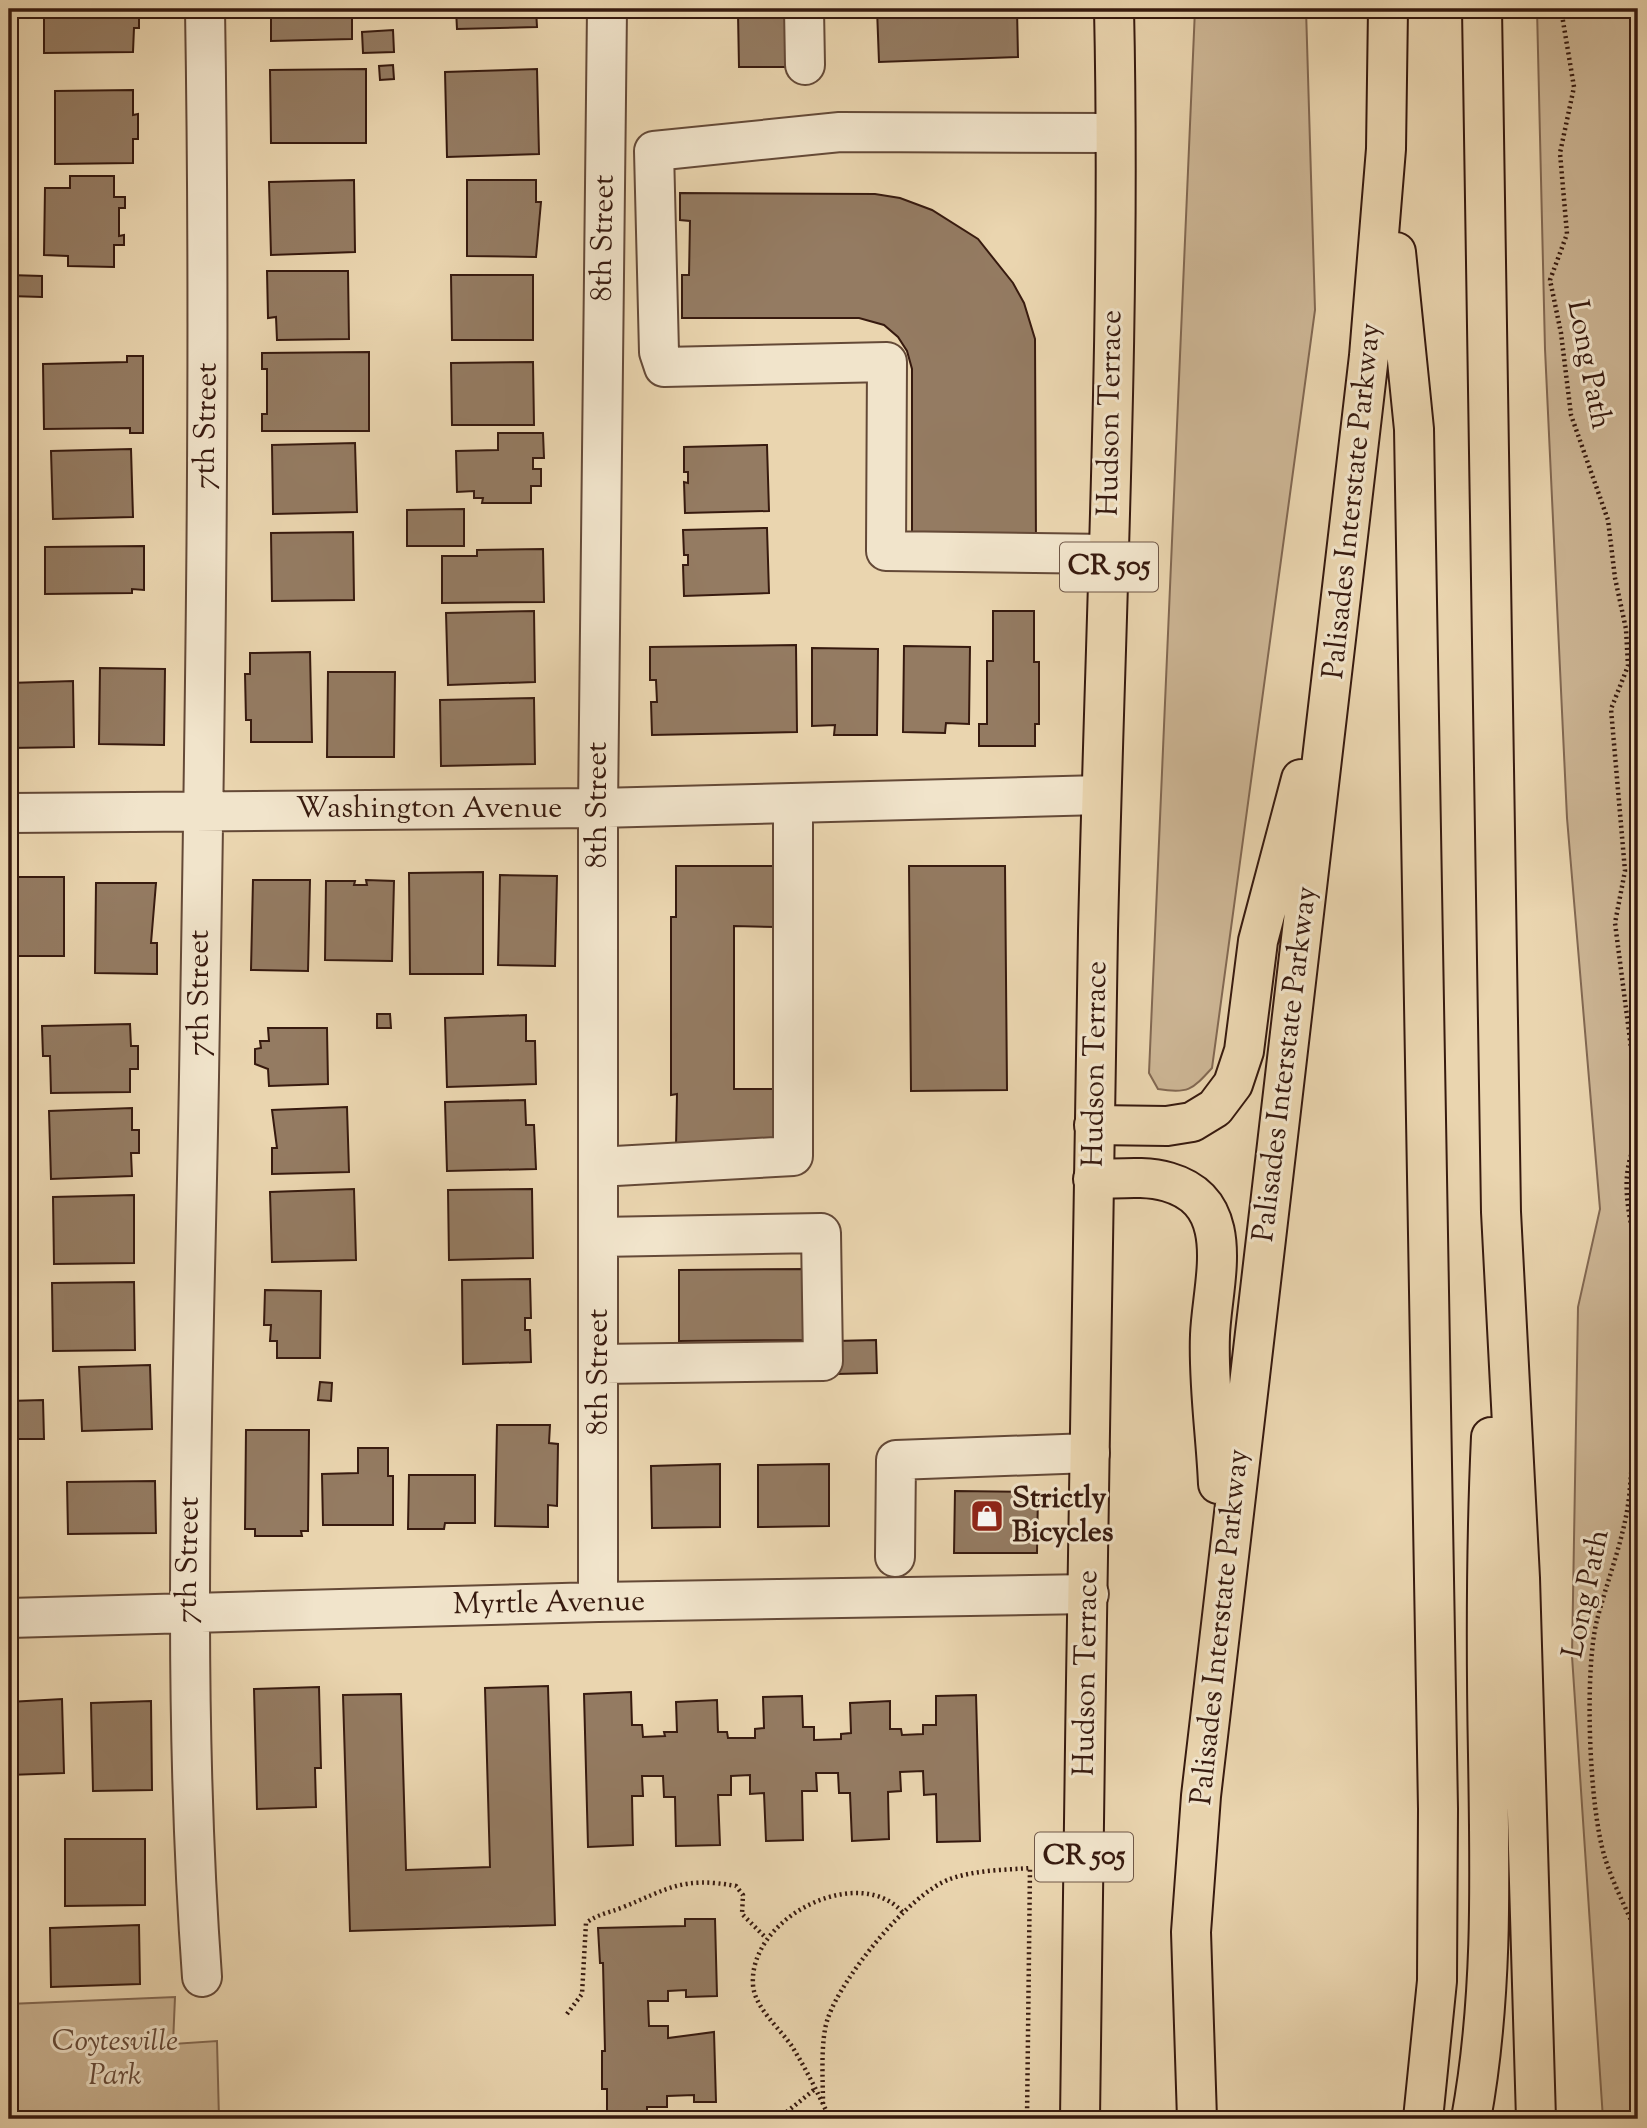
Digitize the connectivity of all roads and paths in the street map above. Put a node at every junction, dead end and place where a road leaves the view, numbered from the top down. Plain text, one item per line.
1 (205, 9) edge
2 (607, 9) edge
3 (804, 9) edge
4 (1114, 9) edge
5 (1388, 9) edge
6 (1482, 9) edge
7 (1561, 9) edge
8 (805, 65) dead end
9 (1115, 133) junction
10 (1386, 149) junction
11 (1109, 554) junction
12 (1337, 645) junction
13 (1101, 795) junction
14 (793, 803) junction
15 (598, 807) junction
16 (201, 810) junction
17 (9, 813) edge
18 (1638, 1102) edge
19 (1094, 1125) junction
20 (1638, 1140) edge
21 (598, 1167) junction
22 (1093, 1179) junction
23 (1501, 1212) junction
24 (599, 1237) junction
25 (1638, 1257) edge
26 (1638, 1296) edge
27 (599, 1364) junction
28 (1090, 1453) junction
29 (894, 1558) dead end
30 (1224, 1589) junction
31 (1089, 1594) junction
32 (598, 1602) junction
33 (188, 1614) junction
34 (9, 1618) edge
35 (904, 1914) junction
36 (1638, 1936) edge
37 (766, 1938) junction
38 (202, 1977) dead end
39 (567, 2014) dead end
40 (815, 2089) junction
41 (823, 2104) junction
42 (778, 2119) edge
43 (830, 2119) edge
44 (1027, 2119) edge
45 (1080, 2119) edge
46 (1196, 2119) edge
47 (1423, 2119) edge
48 (1471, 2119) edge
49 (1536, 2119) edge

1 - 16 street, 7th Street
2 - 15 street, 8th Street
3 - 8 street
4 - 9 main road, Hudson Terrace / CR 505
5 - 10 main road, Palisades Interstate Parkway
6 - 23 main road
7 - 18 path, Long Path
9 - 11 main road, Hudson Terrace / CR 505
9 - 11 street
10 - 12 main road, Palisades Interstate Parkway
10 - 47 main road
11 - 13 main road, Hudson Terrace / CR 505
12 - 19 main road
12 - 30 main road, Palisades Interstate Parkway
13 - 14 street, Washington Avenue
13 - 19 main road, Hudson Terrace / CR 505
14 - 15 street, Washington Avenue
14 - 21 street
15 - 16 street, Washington Avenue
15 - 21 street, 8th Street
16 - 17 street, Washington Avenue
16 - 33 street, 7th Street
19 - 22 main road, Hudson Terrace / CR 505
20 - 25 path
21 - 24 street, 8th Street
22 - 28 main road, Hudson Terrace / CR 505
22 - 30 main road
23 - 48 main road
23 - 49 main road
24 - 27 street, 8th Street
24 - 27 street
26 - 36 path, Long Path
27 - 32 street, 8th Street
28 - 29 street
28 - 31 main road, Hudson Terrace / CR 505
30 - 46 main road, Palisades Interstate Parkway
31 - 32 street, Myrtle Avenue
31 - 45 main road, Hudson Terrace / CR 505
32 - 33 street, Myrtle Avenue
33 - 34 street, Myrtle Avenue
33 - 38 street, 7th Street
35 - 37 path
35 - 41 path
35 - 44 path
37 - 39 path
37 - 40 path
40 - 41 path
40 - 42 path
41 - 43 path

